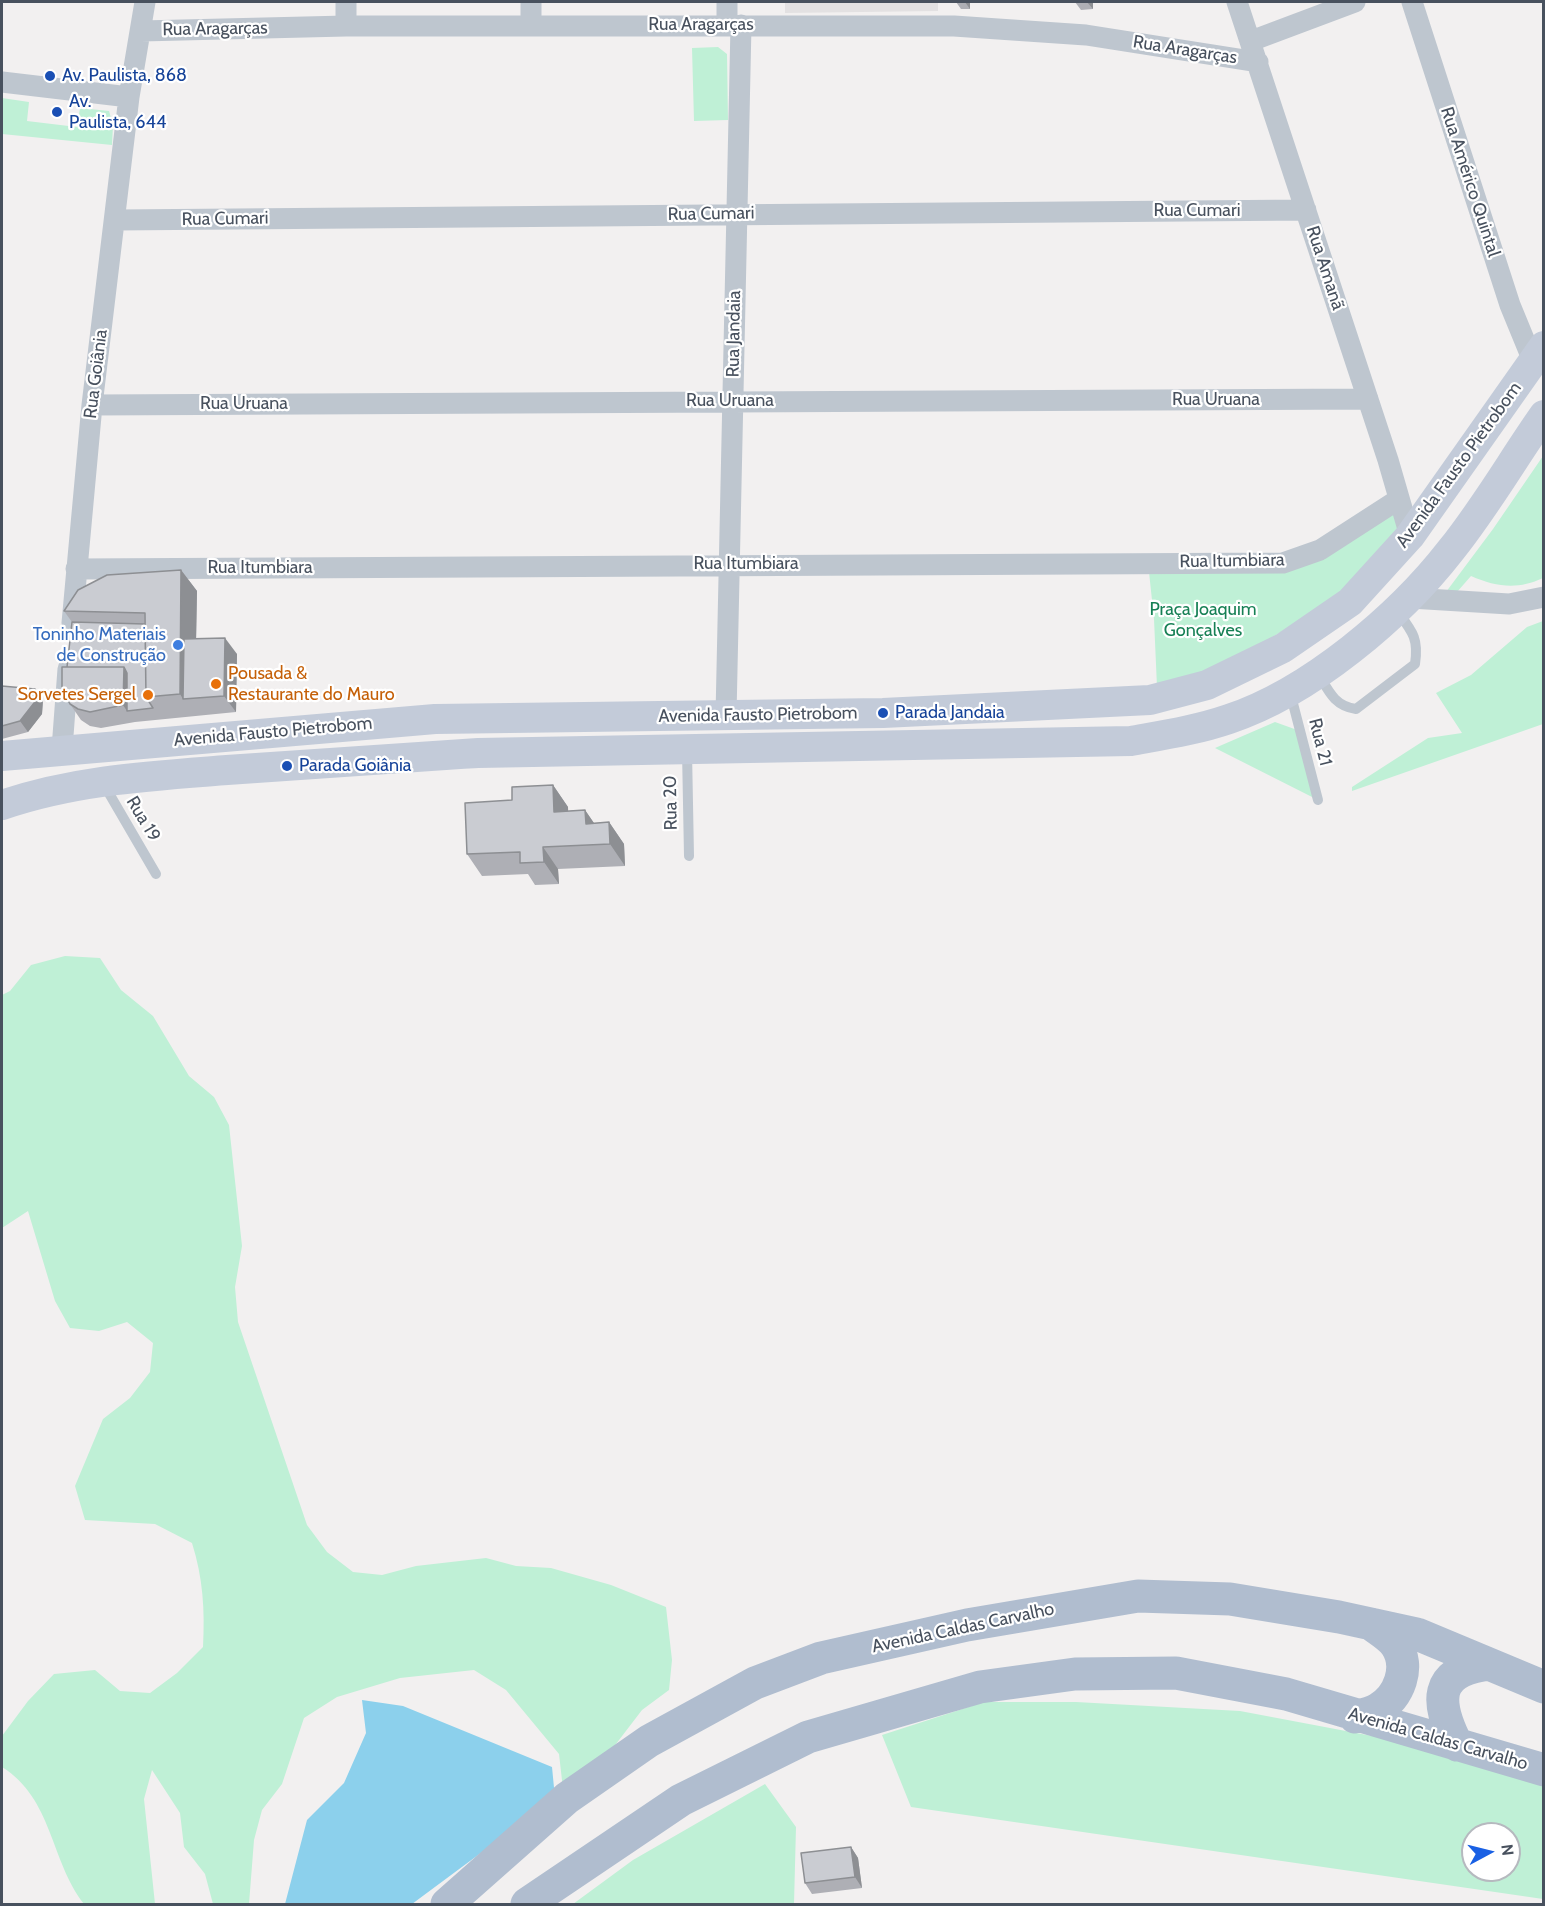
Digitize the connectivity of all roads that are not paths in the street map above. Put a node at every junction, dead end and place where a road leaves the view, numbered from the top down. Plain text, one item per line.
1 (145, 2) edge
2 (346, 2) edge
3 (531, 2) edge
4 (727, 2) edge
5 (1237, 2) edge
6 (1355, 2) edge
7 (1412, 2) edge
8 (734, 25) junction
9 (345, 26) junction
10 (531, 26) junction
11 (141, 31) junction
12 (1251, 41) junction
13 (1258, 62) junction
14 (2, 82) edge
15 (129, 97) junction
16 (1306, 210) junction
17 (737, 214) junction
18 (116, 220) junction
19 (1538, 353) edge
20 (1368, 399) junction
21 (733, 401) junction
22 (92, 405) junction
23 (1542, 420) edge
24 (1399, 499) junction
25 (1410, 536) junction
26 (729, 564) junction
27 (76, 569) junction
28 (1543, 598) edge
29 (1403, 604) junction
30 (1318, 673) junction
31 (1290, 692) junction
32 (726, 715) junction
33 (62, 749) junction
34 (687, 750) junction
35 (2, 756) edge
36 (101, 781) junction
37 (1317, 801) dead end
38 (2, 805) edge
39 (689, 856) dead end
40 (156, 874) dead end
41 (1371, 1624) junction
42 (1489, 1664) junction
43 (1544, 1688) edge
44 (1355, 1717) junction
45 (1457, 1745) junction
46 (1544, 1770) edge
47 (447, 1905) edge
48 (527, 1905) edge

1 - 11 street, Rua Goiânia
2 - 9 street
3 - 10 street
4 - 8 street, Rua Jandaia
5 - 12 street, Rua Amanã
6 - 12 street
7 - 19 street, Rua Américo Quintal
8 - 10 street, Rua Aragarças
8 - 13 street, Rua Aragarças
8 - 17 street, Rua Jandaia
9 - 10 street, Rua Aragarças
9 - 11 street, Rua Aragarças
11 - 15 street, Rua Goiânia
12 - 13 street, Rua Amanã
13 - 16 street, Rua Amanã
14 - 15 street
15 - 18 street, Rua Goiânia
16 - 17 street, Rua Cumari
16 - 20 street, Rua Amanã
17 - 18 street, Rua Cumari
17 - 21 street, Rua Jandaia
18 - 22 street, Rua Goiânia
19 - 25 main road, Avenida Fausto Pietrobom
20 - 21 street, Rua Uruana
20 - 24 street, Rua Amanã
21 - 22 street, Rua Uruana
21 - 26 street, Rua Jandaia
22 - 27 street, Rua Goiânia
23 - 29 main road, Avenida Fausto Pietrobom
24 - 25 street, Rua Amanã
24 - 26 street, Rua Itumbiara
25 - 32 main road, Avenida Fausto Pietrobom
26 - 27 street, Rua Itumbiara
26 - 32 street, Rua Jandaia
27 - 33 street, Rua Goiânia
28 - 29 street
29 - 30 main road, Avenida Fausto Pietrobom
29 - 30 lane
30 - 31 main road, Avenida Fausto Pietrobom
31 - 34 main road, Avenida Fausto Pietrobom
31 - 37 lane, Rua 21
32 - 33 main road, Avenida Fausto Pietrobom
33 - 35 main road, Avenida Fausto Pietrobom
34 - 36 main road, Avenida Fausto Pietrobom
34 - 39 lane, Rua 20
36 - 38 main road, Avenida Fausto Pietrobom
36 - 40 lane, Rua 19
41 - 42 main road, Avenida Caldas Carvalho
41 - 44 main road
41 - 47 main road, Avenida Caldas Carvalho
42 - 43 main road, Avenida Caldas Carvalho
42 - 45 main road
44 - 45 main road, Avenida Caldas Carvalho
44 - 48 main road, Avenida Caldas Carvalho
45 - 46 main road, Avenida Caldas Carvalho

